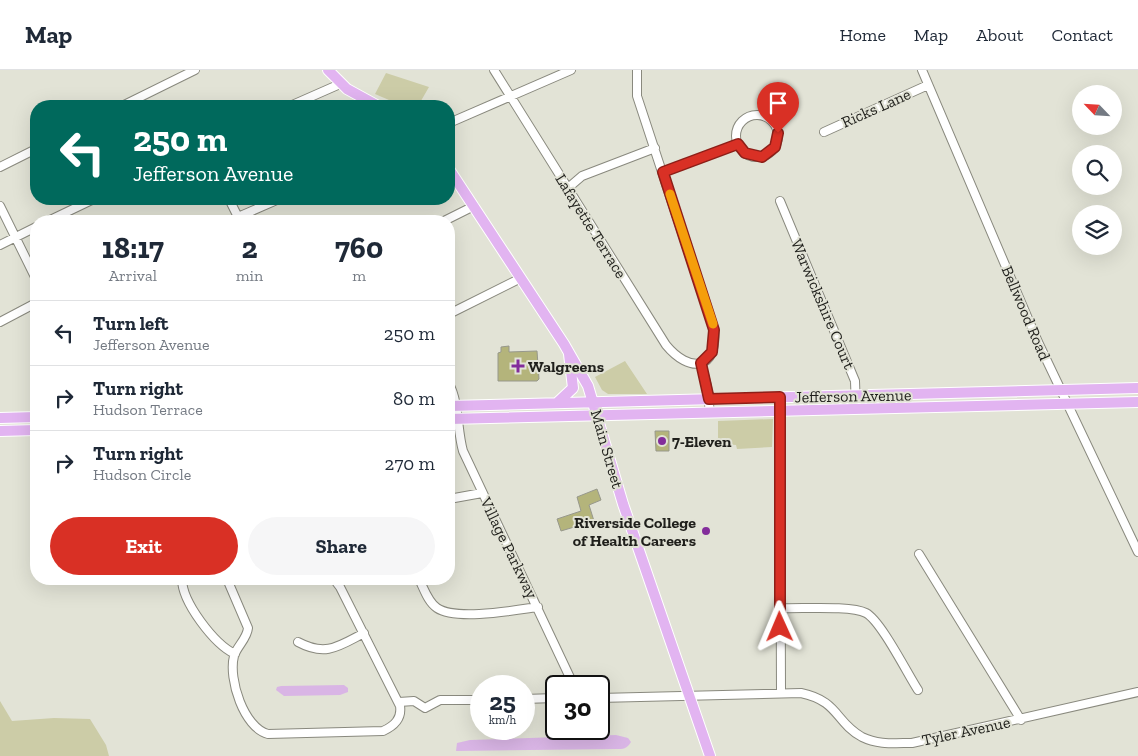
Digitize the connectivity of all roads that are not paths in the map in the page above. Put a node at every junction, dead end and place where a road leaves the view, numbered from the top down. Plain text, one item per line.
1 (195, 70) edge
2 (328, 70) edge
3 (494, 70) edge
4 (571, 70) edge
5 (636, 70) edge
6 (922, 70) edge
7 (340, 84) junction
8 (928, 85) junction
9 (511, 97) junction
10 (134, 100) edge
11 (304, 100) edge
12 (368, 100) edge
13 (455, 120) edge
14 (824, 132) dead end
15 (738, 144) junction
16 (655, 148) junction
17 (30, 152) edge
18 (0, 167) edge
19 (663, 172) junction
20 (455, 178) edge
21 (568, 188) junction
22 (780, 201) dead end
23 (81, 205) edge
24 (267, 205) edge
25 (0, 206) edge
26 (474, 206) junction
27 (61, 215) edge
28 (247, 215) edge
29 (455, 216) edge
30 (30, 230) edge
31 (16, 237) junction
32 (0, 245) edge
33 (30, 266) edge
34 (521, 278) junction
35 (30, 307) edge
36 (455, 311) edge
37 (0, 322) edge
38 (568, 351) junction
39 (701, 363) junction
40 (1138, 388) edge
41 (1060, 390) junction
42 (856, 396) junction
43 (780, 397) junction
44 (709, 399) junction
45 (593, 402) junction
46 (1138, 402) edge
47 (557, 403) junction
48 (455, 404) edge
49 (1067, 404) junction
50 (856, 409) junction
51 (780, 411) junction
52 (710, 413) junction
53 (597, 416) junction
54 (30, 417) edge
55 (0, 418) edge
56 (455, 419) edge
57 (455, 428) edge
58 (30, 430) edge
59 (0, 431) edge
60 (482, 493) junction
61 (455, 498) edge
62 (1138, 552) edge
63 (919, 554) dead end
64 (183, 585) edge
65 (230, 585) edge
66 (338, 585) edge
67 (422, 585) edge
68 (538, 607) junction
69 (780, 608) junction
70 (364, 633) junction
71 (298, 642) dead end
72 (235, 654) junction
73 (569, 675) edge
74 (918, 690) dead end
75 (781, 692) junction
76 (1138, 692) edge
77 (689, 695) junction
78 (610, 698) edge
79 (470, 700) edge
80 (399, 702) junction
81 (1021, 720) junction
82 (710, 756) edge

1 - 10 street
2 - 7 main road
3 - 9 street, Lafayette Terrace
4 - 9 street
5 - 16 street
6 - 8 street, Bellwood Road
7 - 11 street
7 - 12 main road
8 - 14 street, Ricks Lane
8 - 41 street, Bellwood Road
9 - 13 street
9 - 21 street, Lafayette Terrace
15 - 15 street
15 - 19 street
16 - 19 street
16 - 21 street
17 - 18 street
19 - 39 street
20 - 26 main road, Main Street
21 - 39 street, Lafayette Terrace
22 - 42 street, Warwickshire Court
23 - 27 street
24 - 28 street
25 - 31 street
26 - 29 street
26 - 34 main road, Main Street
30 - 31 street
31 - 32 street
31 - 33 street
34 - 36 street
34 - 38 main road, Main Street
35 - 37 street
38 - 45 main road, Main Street
38 - 47 main road
39 - 44 street
40 - 41 main road, Jefferson Avenue
41 - 42 main road, Jefferson Avenue
41 - 49 street, Bellwood Road
42 - 43 main road, Jefferson Avenue
42 - 50 street, Warwickshire Court
43 - 44 main road, Jefferson Avenue
43 - 51 street
44 - 45 main road, Jefferson Avenue
44 - 52 street
45 - 47 main road, Jefferson Avenue
45 - 53 main road, Main Street
46 - 49 main road, Jefferson Avenue
47 - 48 main road, Jefferson Avenue
49 - 50 main road, Jefferson Avenue
49 - 62 street, Bellwood Road
50 - 51 main road, Jefferson Avenue
51 - 52 main road, Jefferson Avenue
51 - 69 street
52 - 53 main road, Jefferson Avenue
53 - 56 main road, Jefferson Avenue
53 - 77 main road, Main Street
54 - 55 main road
57 - 60 street, Village Parkway
58 - 59 main road
60 - 61 street
60 - 68 street, Village Parkway
63 - 81 street
64 - 72 street
65 - 72 street
66 - 70 street
67 - 68 street
68 - 73 street, Village Parkway
69 - 74 street
69 - 75 street
70 - 71 street
70 - 80 street
72 - 80 street
75 - 77 street, Tyler Avenue
75 - 81 street, Tyler Avenue
76 - 81 street, Tyler Avenue
77 - 78 street, Tyler Avenue
77 - 82 main road, Main Street
79 - 80 street

